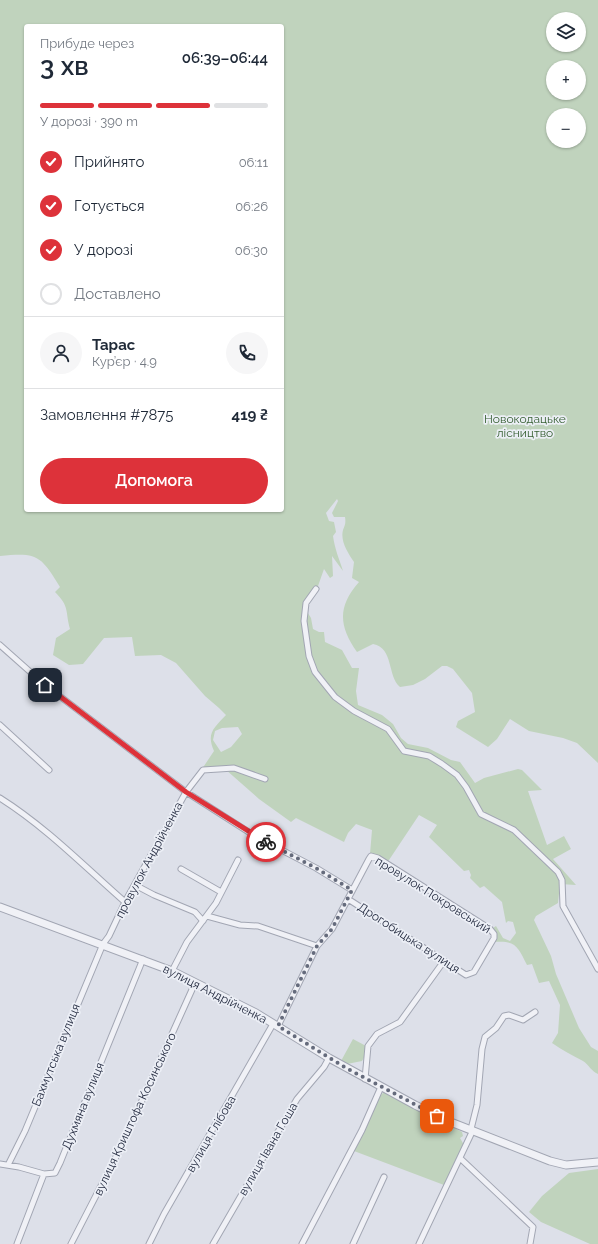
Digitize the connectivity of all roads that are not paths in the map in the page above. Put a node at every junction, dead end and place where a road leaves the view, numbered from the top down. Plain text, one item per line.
1 (316, 589) dead end
2 (0, 645) edge
3 (0, 725) edge
4 (49, 770) dead end
5 (265, 779) dead end
6 (186, 792) junction
7 (0, 798) edge
8 (371, 856) joint
9 (238, 860) dead end
10 (181, 869) dead end
11 (135, 885) junction
12 (352, 890) junction
13 (221, 892) junction
14 (348, 899) junction
15 (126, 902) junction
16 (0, 907) edge
17 (207, 916) junction
18 (203, 921) junction
19 (494, 934) joint
20 (102, 944) junction
21 (317, 946) junction
22 (143, 959) junction
23 (444, 961) junction
24 (598, 969) edge
25 (172, 971) junction
26 (195, 983) junction
27 (535, 1012) dead end
28 (276, 1025) junction
29 (329, 1058) junction
30 (365, 1078) junction
31 (381, 1087) junction
32 (472, 1130) junction
33 (461, 1159) junction
34 (598, 1162) edge
35 (0, 1164) edge
36 (8, 1165) junction
37 (44, 1174) junction
38 (384, 1177) dead end
39 (18, 1244) edge
40 (71, 1244) edge
41 (149, 1244) edge
42 (213, 1244) edge
43 (302, 1244) edge
44 (353, 1244) edge
45 (419, 1244) edge
46 (530, 1244) edge

1 - 24 street
2 - 6 street
3 - 4 street
5 - 6 street, провулок Андрійченка
6 - 11 street, провулок Андрійченка
6 - 12 street
7 - 15 street
8 - 12 street, вулиця Глібова
8 - 19 street, провулок Покровський
9 - 13 street
10 - 13 street
11 - 15 street, провулок Андрійченка
11 - 18 street
12 - 14 street, вулиця Глібова
13 - 17 street
14 - 21 street, вулиця Глібова
14 - 23 street, Дрогобицька вулиця
15 - 20 street, провулок Андрійченка
16 - 20 street, вулиця Андрійченка
17 - 18 street
17 - 21 street
18 - 25 street
19 - 23 street, Дрогобицька вулиця
20 - 22 street, вулиця Андрійченка
20 - 36 street, Бахмутська вулиця
21 - 28 street, вулиця Глібова
22 - 25 street, вулиця Андрійченка
22 - 37 street, Духмяна вулиця
23 - 30 street
25 - 26 street, вулиця Андрійченка
26 - 28 street, вулиця Андрійченка
26 - 40 street, вулиця Криштофа Косинського
27 - 32 street
28 - 29 street, вулиця Андрійченка
28 - 41 street, вулиця Глібова
29 - 30 street, вулиця Андрійченка
29 - 42 street, вулиця Івана Гоша
30 - 31 street, вулиця Андрійченка
31 - 32 street, вулиця Андрійченка
31 - 43 street
32 - 33 street
32 - 34 street, вулиця Андрійченка
33 - 45 street
33 - 46 street
35 - 36 street
36 - 37 street
37 - 39 street
38 - 44 street

